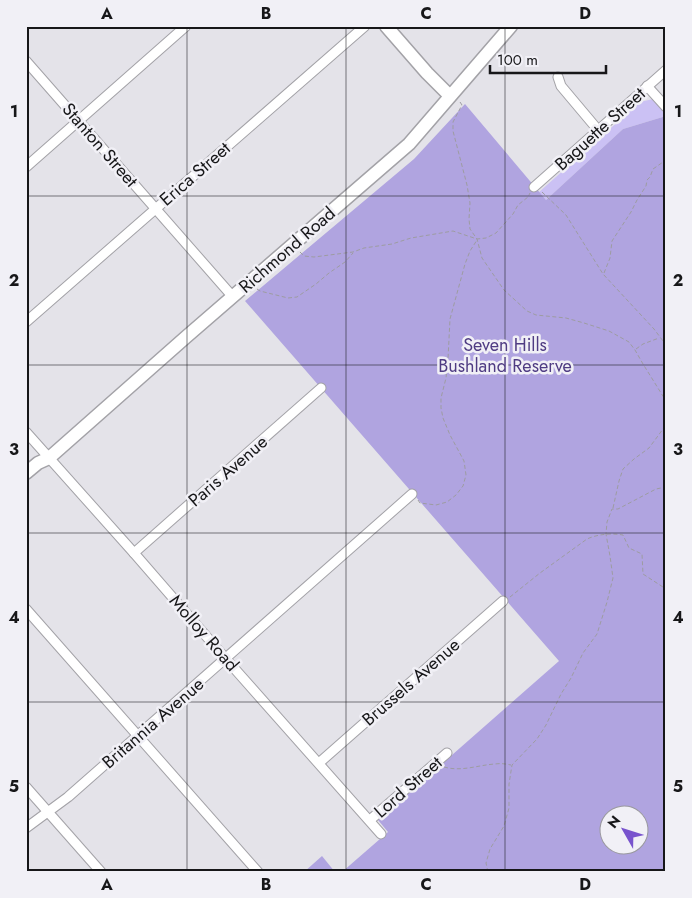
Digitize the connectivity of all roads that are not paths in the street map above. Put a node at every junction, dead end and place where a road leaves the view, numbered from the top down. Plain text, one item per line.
1 (186, 26) edge
2 (365, 26) edge
3 (386, 26) edge
4 (511, 26) edge
5 (26, 61) edge
6 (666, 70) edge
7 (558, 77) dead end
8 (647, 86) junction
9 (450, 96) junction
10 (666, 107) edge
11 (79, 121) junction
12 (598, 130) junction
13 (26, 167) edge
14 (534, 187) road end
15 (156, 209) junction
16 (233, 297) junction
17 (26, 322) edge
18 (321, 388) dead end
19 (26, 432) edge
20 (49, 458) junction
21 (26, 473) edge
22 (26, 482) edge
23 (412, 494) road end
24 (134, 553) junction
25 (503, 601) road end
26 (26, 609) edge
27 (226, 659) junction
28 (138, 736) junction
29 (446, 753) dead end
30 (319, 763) junction
31 (26, 787) edge
32 (48, 812) junction
33 (370, 820) junction
34 (26, 828) edge
35 (381, 834) dead end
36 (101, 872) edge
37 (258, 872) edge

1 - 11 street
2 - 15 street, Erica Street
3 - 9 main road
4 - 9 main road, Richmond Road
5 - 11 street, Stanton Street
6 - 8 street, Baguette Street
7 - 12 street
8 - 10 street
8 - 12 street, Baguette Street
9 - 16 main road, Richmond Road
11 - 13 street
11 - 15 street, Stanton Street
12 - 14 street, Baguette Street
15 - 16 street, Stanton Street
15 - 17 street, Erica Street
16 - 20 main road, Richmond Road
18 - 24 street, Paris Avenue
19 - 20 street, Molloy Road
20 - 21 main road, Richmond Road
20 - 22 main road, Richmond Road
20 - 24 street, Molloy Road
23 - 27 street, Britannia Avenue
24 - 27 street, Molloy Road
25 - 30 street, Brussels Avenue
26 - 28 street
27 - 28 street, Britannia Avenue
27 - 30 street, Molloy Road
28 - 32 street, Britannia Avenue
28 - 37 street
29 - 33 street, Lord Street
30 - 33 street, Molloy Road
31 - 32 street
32 - 34 street, Britannia Avenue
32 - 36 street
33 - 35 street, Molloy Road

